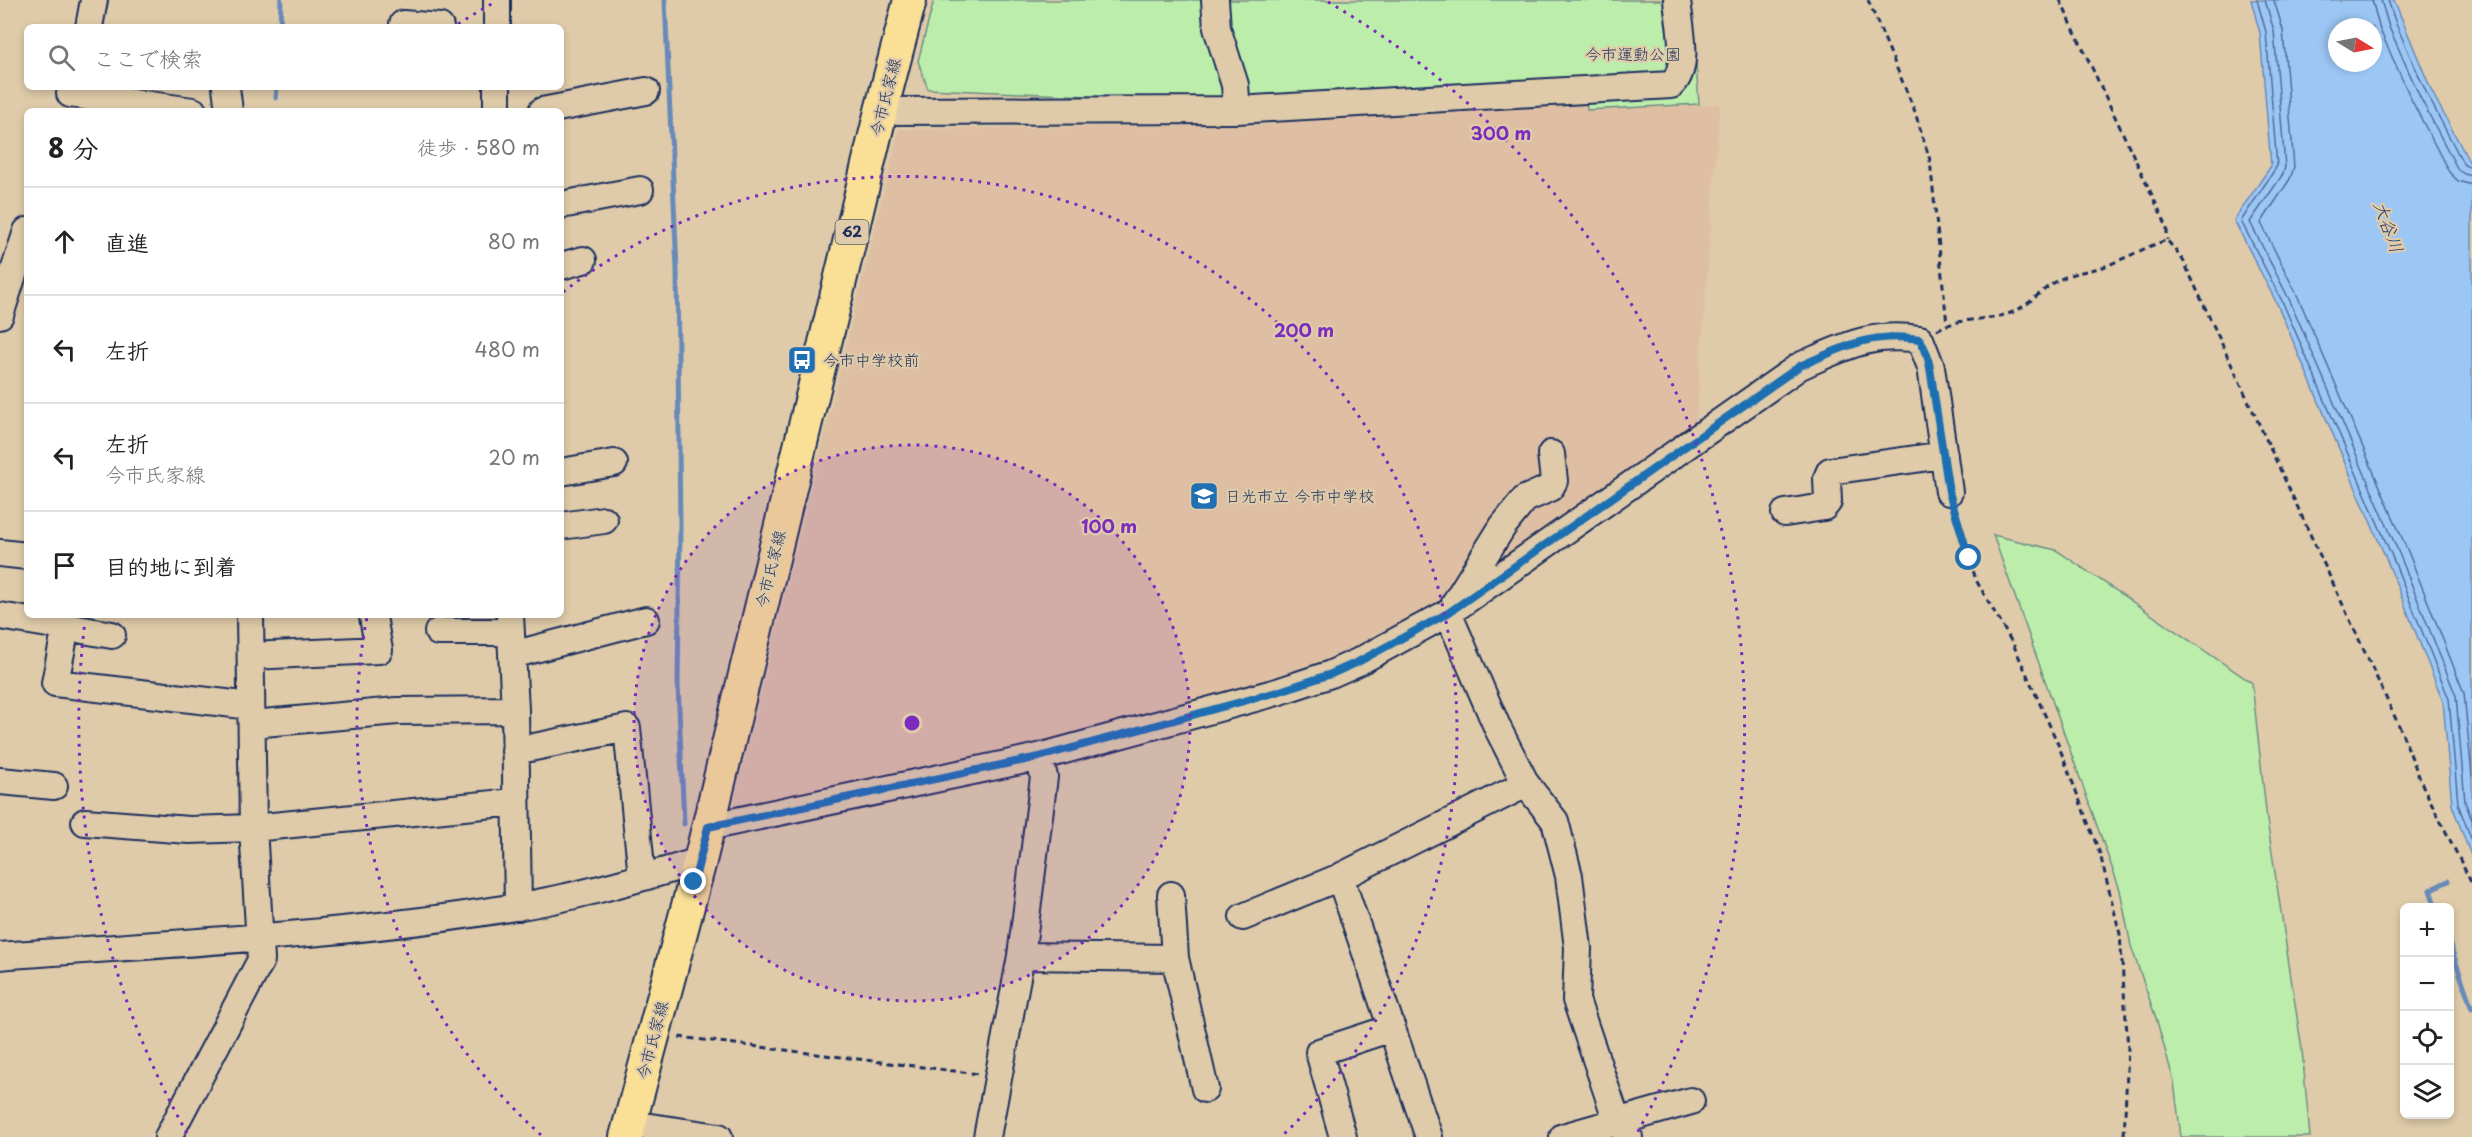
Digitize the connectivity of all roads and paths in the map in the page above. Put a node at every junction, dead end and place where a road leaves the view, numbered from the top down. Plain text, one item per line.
1 (94, 0) edge
2 (497, 0) edge
3 (910, 0) edge
4 (1215, 0) edge
5 (1677, 0) edge
6 (1868, 0) edge
7 (2060, 0) edge
8 (90, 24) edge
9 (497, 24) edge
10 (226, 90) edge
11 (497, 90) edge
12 (646, 91) dead end
13 (69, 97) edge
14 (166, 108) edge
15 (229, 108) edge
16 (497, 108) edge
17 (558, 108) edge
18 (1237, 110) junction
19 (881, 111) junction
20 (640, 190) dead end
21 (564, 204) edge
22 (2167, 240) junction
23 (24, 249) edge
24 (20, 272) edge
25 (0, 315) edge
26 (1947, 324) junction
27 (1920, 339) junction
28 (1551, 454) dead end
29 (1944, 455) junction
30 (614, 463) dead end
31 (564, 471) edge
32 (1949, 492) joint
33 (1785, 513) dead end
34 (604, 520) dead end
35 (564, 526) edge
36 (0, 553) edge
37 (24, 556) edge
38 (1448, 613) junction
39 (0, 616) edge
40 (250, 618) edge
41 (373, 618) edge
42 (646, 620) dead end
43 (66, 627) junction
44 (438, 632) dead end
45 (511, 634) edge
46 (112, 635) dead end
47 (250, 656) junction
48 (515, 710) junction
49 (251, 715) junction
50 (514, 751) junction
51 (1039, 757) junction
52 (0, 781) edge
53 (1526, 784) junction
54 (54, 786) dead end
55 (514, 802) junction
56 (86, 822) dead end
57 (708, 827) junction
58 (254, 828) junction
59 (700, 861) junction
60 (642, 877) junction
61 (1340, 877) junction
62 (2472, 884) edge
63 (1171, 895) dead end
64 (518, 907) junction
65 (1243, 917) dead end
66 (259, 936) junction
67 (0, 956) edge
68 (1021, 956) junction
69 (1175, 958) junction
70 (1392, 1028) junction
71 (654, 1033) junction
72 (998, 1077) junction
73 (1205, 1089) dead end
74 (1691, 1101) dead end
75 (1623, 1129) edge
76 (628, 1130) edge
77 (168, 1137) edge
78 (719, 1137) edge
79 (987, 1137) edge
80 (1342, 1137) edge
81 (1429, 1137) edge
82 (1563, 1137) edge
83 (2124, 1137) edge

1 - 8 street
2 - 9 street
3 - 19 main road, 今市氏家線 / 62
4 - 18 street
5 - 18 street
6 - 26 path
7 - 22 path
10 - 15 street
11 - 16 street
12 - 17 street
13 - 14 street
18 - 19 street
19 - 57 main road, 今市氏家線 / 62
20 - 21 street
22 - 26 path
22 - 62 path
23 - 24 street
24 - 25 street
26 - 27 path
27 - 29 street
27 - 38 street
28 - 38 street
29 - 32 street
29 - 33 street
30 - 31 street
32 - 83 path
34 - 35 street
36 - 37 street
38 - 51 street
38 - 53 street
39 - 43 street
40 - 47 street
41 - 47 street
42 - 45 street
43 - 46 street
43 - 49 street
44 - 45 street
45 - 48 street
47 - 49 street
48 - 49 street
48 - 50 street
49 - 58 street
50 - 55 street
50 - 60 street
51 - 57 street
51 - 68 street
52 - 54 street
53 - 61 street
53 - 75 street
55 - 58 street
55 - 64 street
56 - 58 street
57 - 59 main road, 今市氏家線 / 62
58 - 66 street
59 - 60 street
59 - 71 main road, 今市氏家線 / 62
60 - 64 street
61 - 65 street
61 - 70 street
63 - 69 street
64 - 66 street
66 - 67 street
66 - 77 street
68 - 69 street
68 - 72 street
69 - 73 street
70 - 80 street
70 - 81 street
71 - 72 path
71 - 76 main road, 今市氏家線 / 62
72 - 79 street
74 - 75 street
75 - 82 street
76 - 78 street

